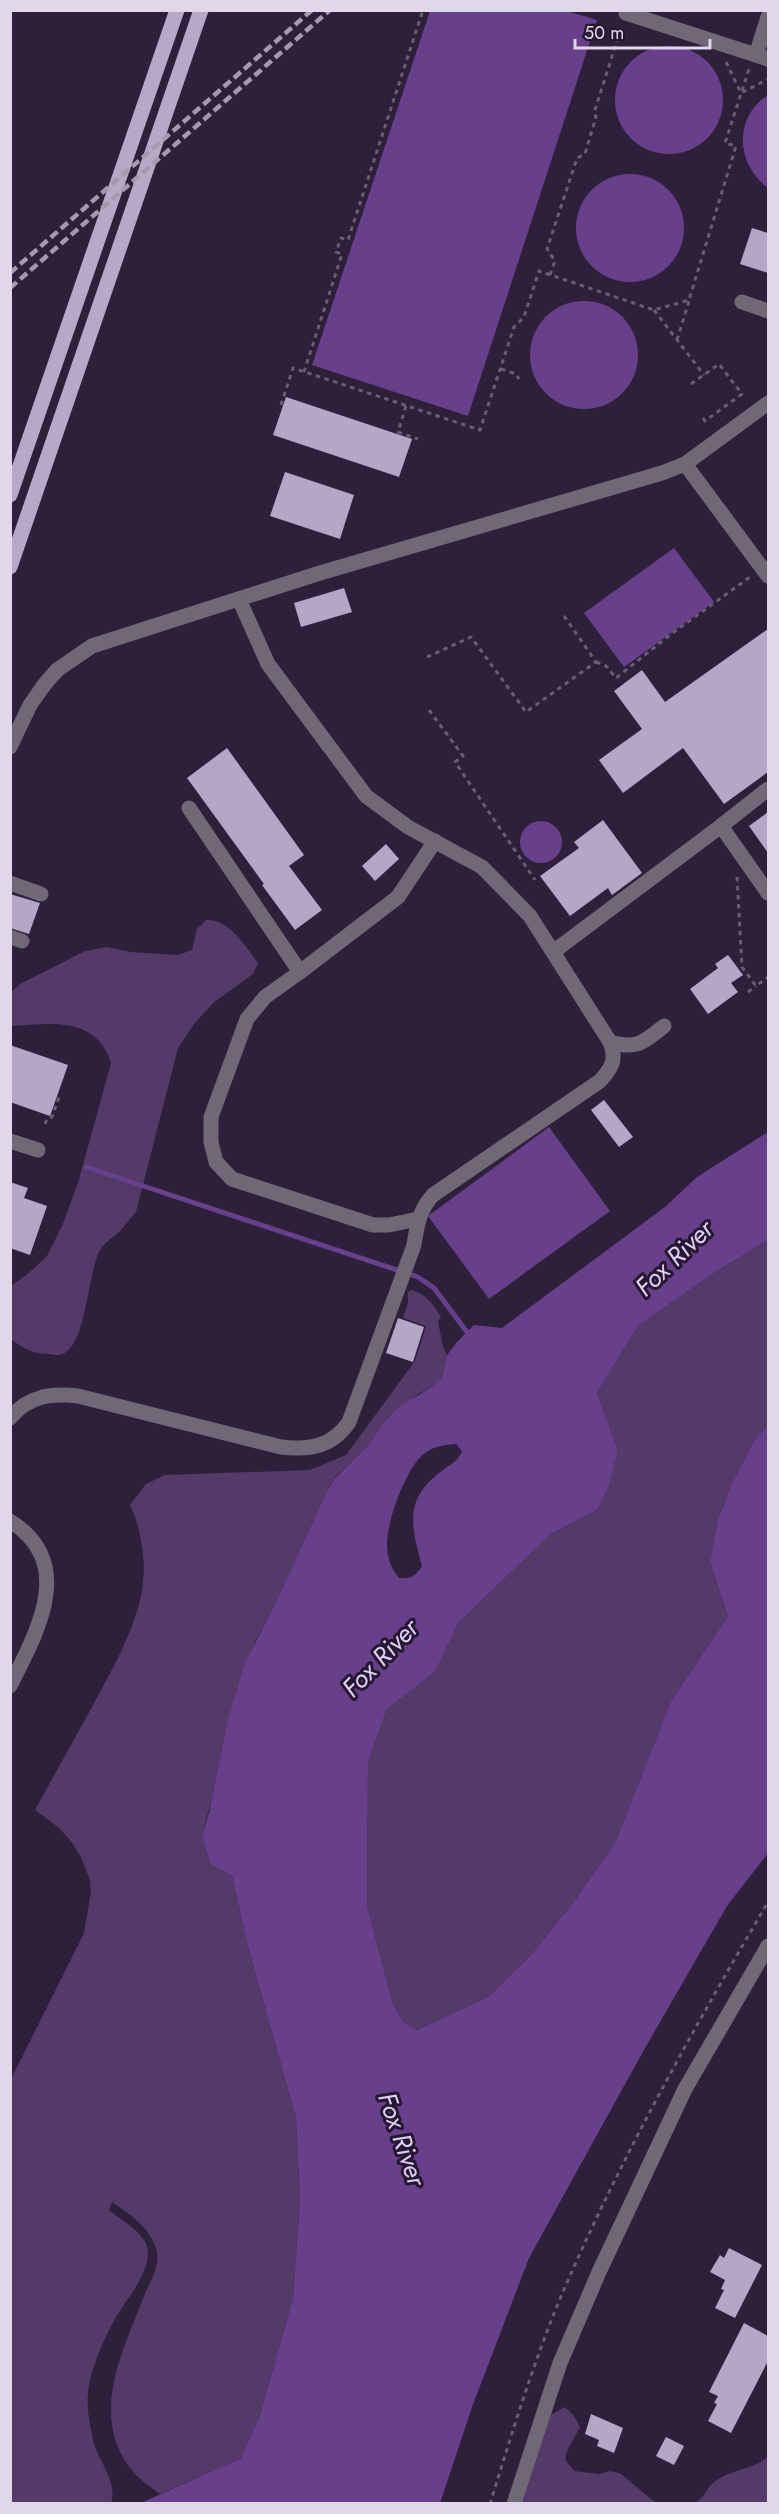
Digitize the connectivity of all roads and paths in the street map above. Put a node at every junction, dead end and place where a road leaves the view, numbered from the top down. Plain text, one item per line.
1 (177, 10) edge
2 (201, 10) edge
3 (423, 10) edge
4 (581, 10) edge
5 (586, 10) edge
6 (768, 17) edge
7 (624, 18) joint
8 (716, 42) junction
9 (759, 56) edge
10 (768, 79) edge
11 (741, 93) junction
12 (550, 275) junction
13 (689, 300) junction
14 (742, 302) dead end
15 (654, 310) junction
16 (768, 311) edge
17 (677, 340) junction
18 (501, 369) junction
19 (304, 372) junction
20 (704, 375) junction
21 (519, 379) dead end
22 (691, 384) dead end
23 (732, 395) dead end
24 (735, 399) junction
25 (768, 403) edge
26 (719, 404) dead end
27 (281, 405) dead end
28 (406, 406) junction
29 (722, 409) junction
30 (702, 417) dead end
31 (418, 440) dead end
32 (685, 464) junction
33 (10, 495) edge
34 (10, 567) edge
35 (761, 575) edge
36 (239, 598) junction
37 (562, 613) dead end
38 (427, 657) dead end
39 (596, 662) junction
40 (429, 710) dead end
41 (10, 747) edge
42 (768, 789) edge
43 (189, 808) dead end
44 (721, 826) junction
45 (435, 841) junction
46 (735, 846) junction
47 (535, 880) dead end
48 (10, 883) edge
49 (768, 893) edge
50 (41, 894) dead end
51 (553, 951) junction
52 (300, 972) junction
53 (768, 977) edge
54 (756, 986) junction
55 (748, 992) dead end
56 (664, 1026) dead end
57 (610, 1042) junction
58 (59, 1097) dead end
59 (45, 1124) dead end
60 (10, 1141) edge
61 (38, 1150) dead end
62 (418, 1219) junction
63 (10, 1418) edge
64 (10, 1521) edge
65 (10, 1686) edge
66 (768, 1946) edge
67 (514, 2504) edge

1 - 33 main road
2 - 34 main road
3 - 19 path
4 - 5 path
6 - 9 street
7 - 8 street
7 - 12 path
8 - 9 street
8 - 11 path
9 - 11 path
10 - 11 path
11 - 13 path
12 - 15 path
12 - 18 path
13 - 15 path
13 - 17 path
14 - 16 street
15 - 17 path
17 - 20 path
18 - 21 path
18 - 28 path
19 - 27 path
19 - 28 path
20 - 22 path
20 - 24 path
23 - 24 path
24 - 29 path
25 - 32 street
26 - 29 path
28 - 31 path
29 - 30 path
32 - 35 street
32 - 36 street
35 - 39 path
36 - 41 street
36 - 45 street
37 - 39 path
38 - 39 path
40 - 47 path
42 - 44 street
43 - 52 street
44 - 46 street
44 - 51 street
45 - 51 street
45 - 52 street
46 - 49 street
46 - 54 path
48 - 50 street
51 - 57 street
52 - 62 street
53 - 54 path
54 - 55 path
56 - 57 street
57 - 62 street
58 - 59 path
60 - 61 street
62 - 63 street
64 - 65 street
66 - 67 street

